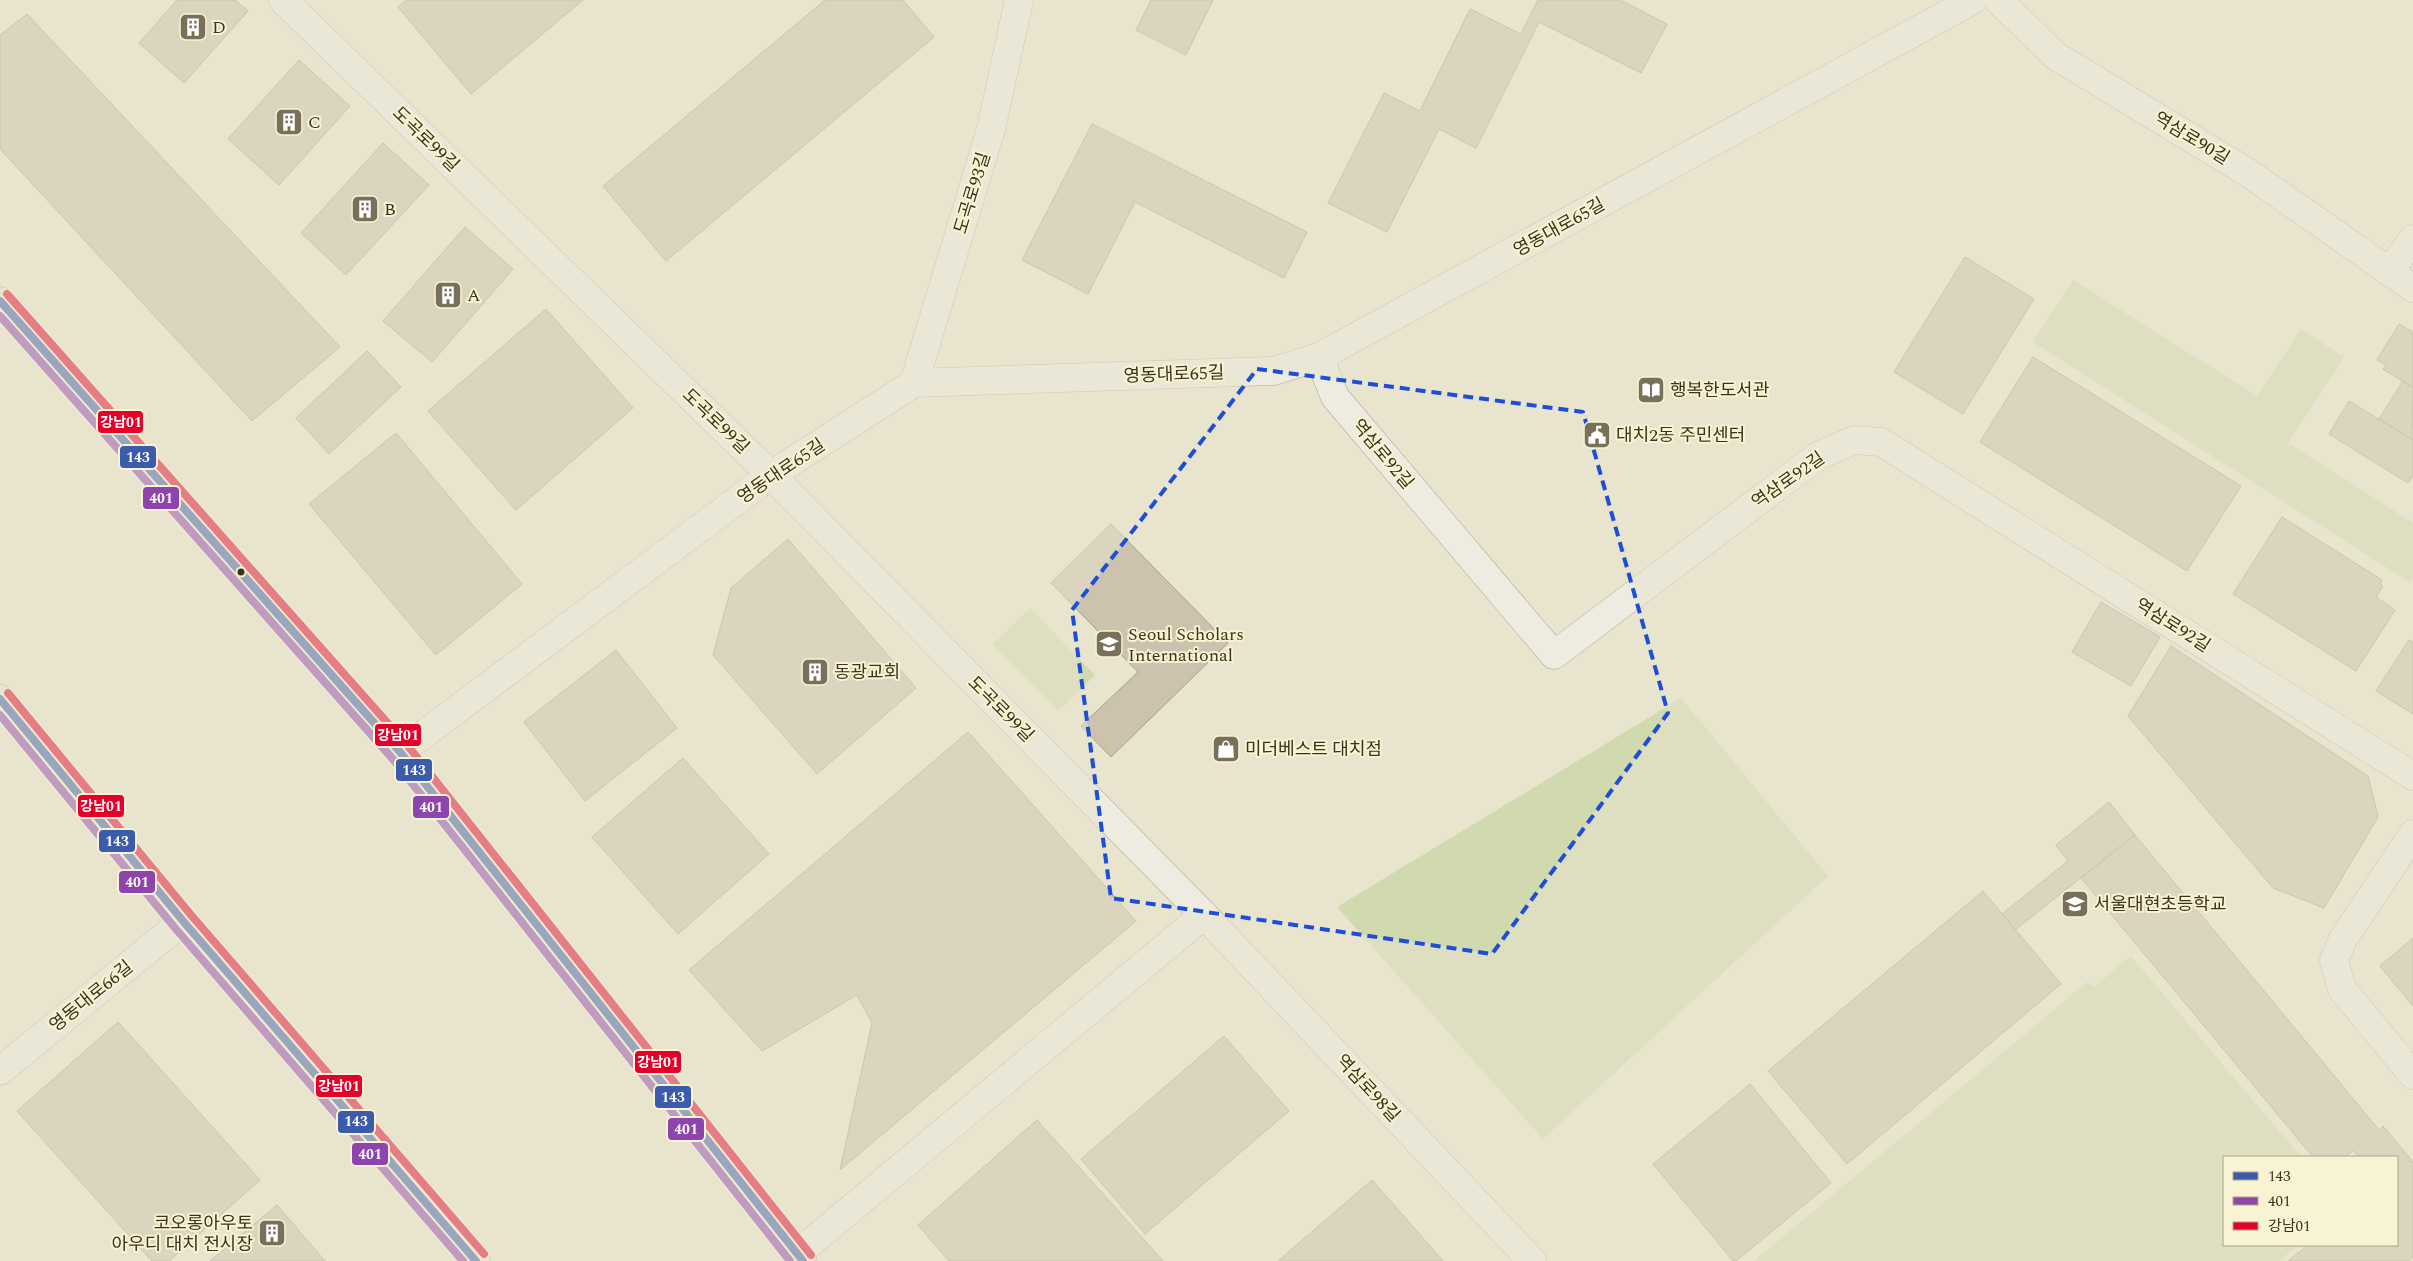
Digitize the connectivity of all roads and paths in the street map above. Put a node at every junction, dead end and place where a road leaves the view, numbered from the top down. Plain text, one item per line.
1 (283, 0) edge
2 (1019, 0) edge
3 (1974, 0) edge
4 (1998, 0) edge
5 (2413, 239) edge
6 (2390, 272) junction
7 (2413, 288) edge
8 (0, 301) edge
9 (1319, 357) junction
10 (914, 383) junction
11 (772, 475) junction
12 (0, 699) edge
13 (400, 752) junction
14 (2413, 776) edge
15 (2413, 834) edge
16 (1204, 915) junction
17 (183, 921) junction
18 (0, 1071) edge
19 (2413, 1075) edge
20 (800, 1257) edge
21 (476, 1261) edge
22 (1532, 1261) edge

1 - 11 street, 도곡로99길
2 - 10 street, 도곡로93길
3 - 9 street, 영동대로65길
4 - 6 street, 역삼로90길
5 - 6 street
6 - 7 street, 역삼로90길
8 - 13 main road
9 - 10 street, 영동대로65길
9 - 14 street, 역삼로92길
10 - 11 street, 영동대로65길
11 - 13 street, 영동대로65길
11 - 16 street, 도곡로99길
12 - 17 main road
13 - 20 main road
15 - 19 street
16 - 20 street
16 - 22 street, 역삼로98길
17 - 18 street, 영동대로66길
17 - 21 main road

